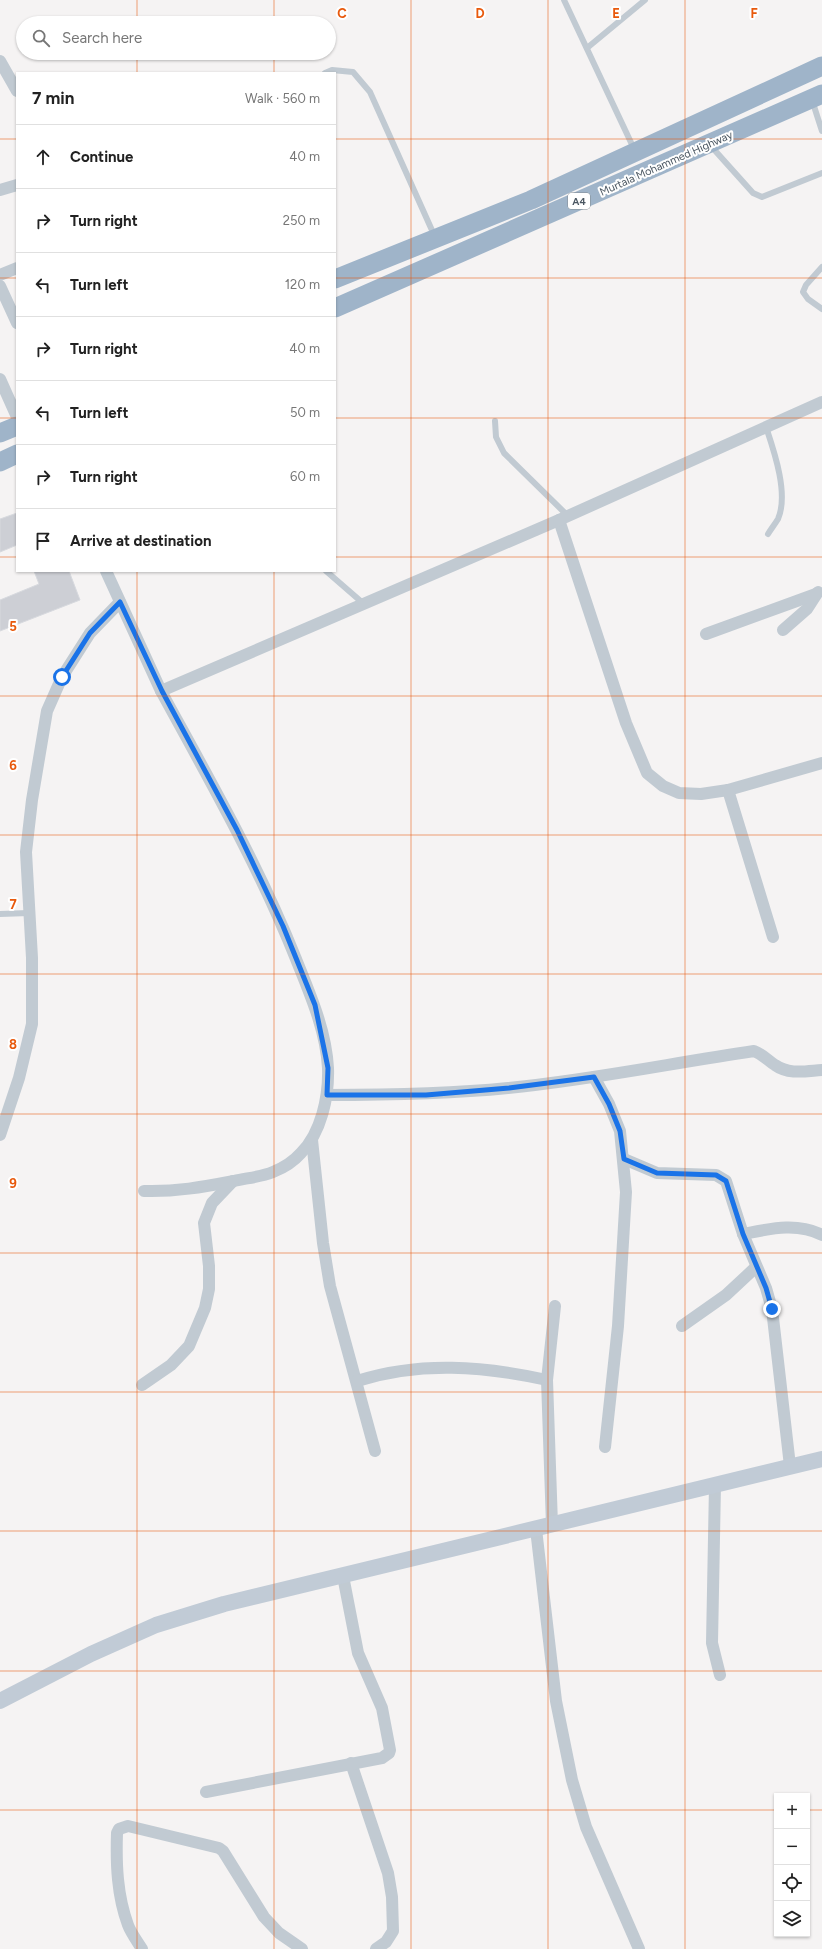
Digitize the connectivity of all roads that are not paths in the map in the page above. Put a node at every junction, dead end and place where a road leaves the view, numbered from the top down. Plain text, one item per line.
1 (564, 0) edge
2 (644, 0) edge
3 (587, 48) junction
4 (0, 61) edge
5 (822, 66) edge
6 (327, 72) edge
7 (16, 89) edge
8 (817, 97) edge
9 (822, 131) edge
10 (709, 144) junction
11 (636, 152) junction
12 (822, 173) edge
13 (16, 185) edge
14 (0, 190) edge
15 (436, 239) junction
16 (822, 267) edge
17 (16, 268) edge
18 (0, 275) edge
19 (336, 279) edge
20 (0, 286) edge
21 (336, 308) edge
22 (822, 310) edge
23 (16, 321) edge
24 (0, 379) edge
25 (822, 402) edge
26 (16, 415) edge
27 (496, 422) dead end
28 (16, 426) edge
29 (766, 427) junction
30 (0, 434) edge
31 (16, 454) edge
32 (0, 462) edge
33 (563, 518) junction
34 (768, 534) dead end
35 (106, 572) edge
36 (327, 572) edge
37 (819, 592) edge
38 (120, 602) junction
39 (364, 604) junction
40 (783, 630) dead end
41 (706, 634) dead end
42 (162, 691) junction
43 (822, 763) edge
44 (728, 790) junction
45 (29, 913) junction
46 (0, 914) edge
47 (773, 937) dead end
48 (822, 1070) edge
49 (594, 1077) junction
50 (327, 1095) junction
51 (0, 1135) edge
52 (312, 1140) junction
53 (624, 1159) junction
54 (233, 1181) junction
55 (144, 1191) dead end
56 (743, 1234) junction
57 (822, 1235) edge
58 (756, 1267) junction
59 (555, 1306) dead end
60 (682, 1326) dead end
61 (547, 1380) junction
62 (357, 1381) junction
63 (142, 1385) dead end
64 (605, 1447) dead end
65 (375, 1451) dead end
66 (822, 1459) edge
67 (790, 1466) junction
68 (715, 1485) junction
69 (552, 1525) junction
70 (536, 1529) junction
71 (343, 1576) junction
72 (720, 1675) dead end
73 (0, 1702) edge
74 (351, 1763) junction
75 (206, 1792) dead end
76 (142, 1949) edge
77 (302, 1949) edge
78 (376, 1949) edge
79 (639, 1949) edge

1 - 3 lane
2 - 3 lane
3 - 11 lane
4 - 7 street
5 - 11 highway, Murtala Mohammed Highway / A4
6 - 15 lane
8 - 9 lane
8 - 10 highway, Murtala Mohammed Highway / A4
10 - 12 lane
10 - 21 highway, Murtala Mohammed Highway / A4
11 - 15 highway, Murtala Mohammed Highway / A4
13 - 14 street
15 - 19 highway, Murtala Mohammed Highway / A4
16 - 22 lane
17 - 18 street
20 - 23 street
24 - 26 street
25 - 29 street
27 - 33 lane
28 - 30 highway
29 - 33 street
29 - 34 lane
31 - 32 highway
33 - 39 street
33 - 44 street
35 - 38 street
36 - 39 lane
37 - 40 street
37 - 41 street
38 - 42 street
38 - 45 street
39 - 42 street
42 - 50 street
43 - 44 street
44 - 47 street
45 - 46 lane
45 - 51 street
48 - 49 street
49 - 50 street
49 - 53 street
50 - 52 street
52 - 54 street
52 - 62 street
53 - 56 street
53 - 64 street
54 - 55 street
54 - 63 street
56 - 57 street
56 - 58 street
58 - 60 street
58 - 67 street
59 - 61 street
61 - 62 street
61 - 69 street
62 - 65 street
66 - 67 main road
67 - 68 main road
68 - 69 main road
68 - 72 street
69 - 70 main road
70 - 71 main road
70 - 79 street
71 - 73 main road
71 - 74 street
74 - 75 street
74 - 78 street
76 - 77 street

